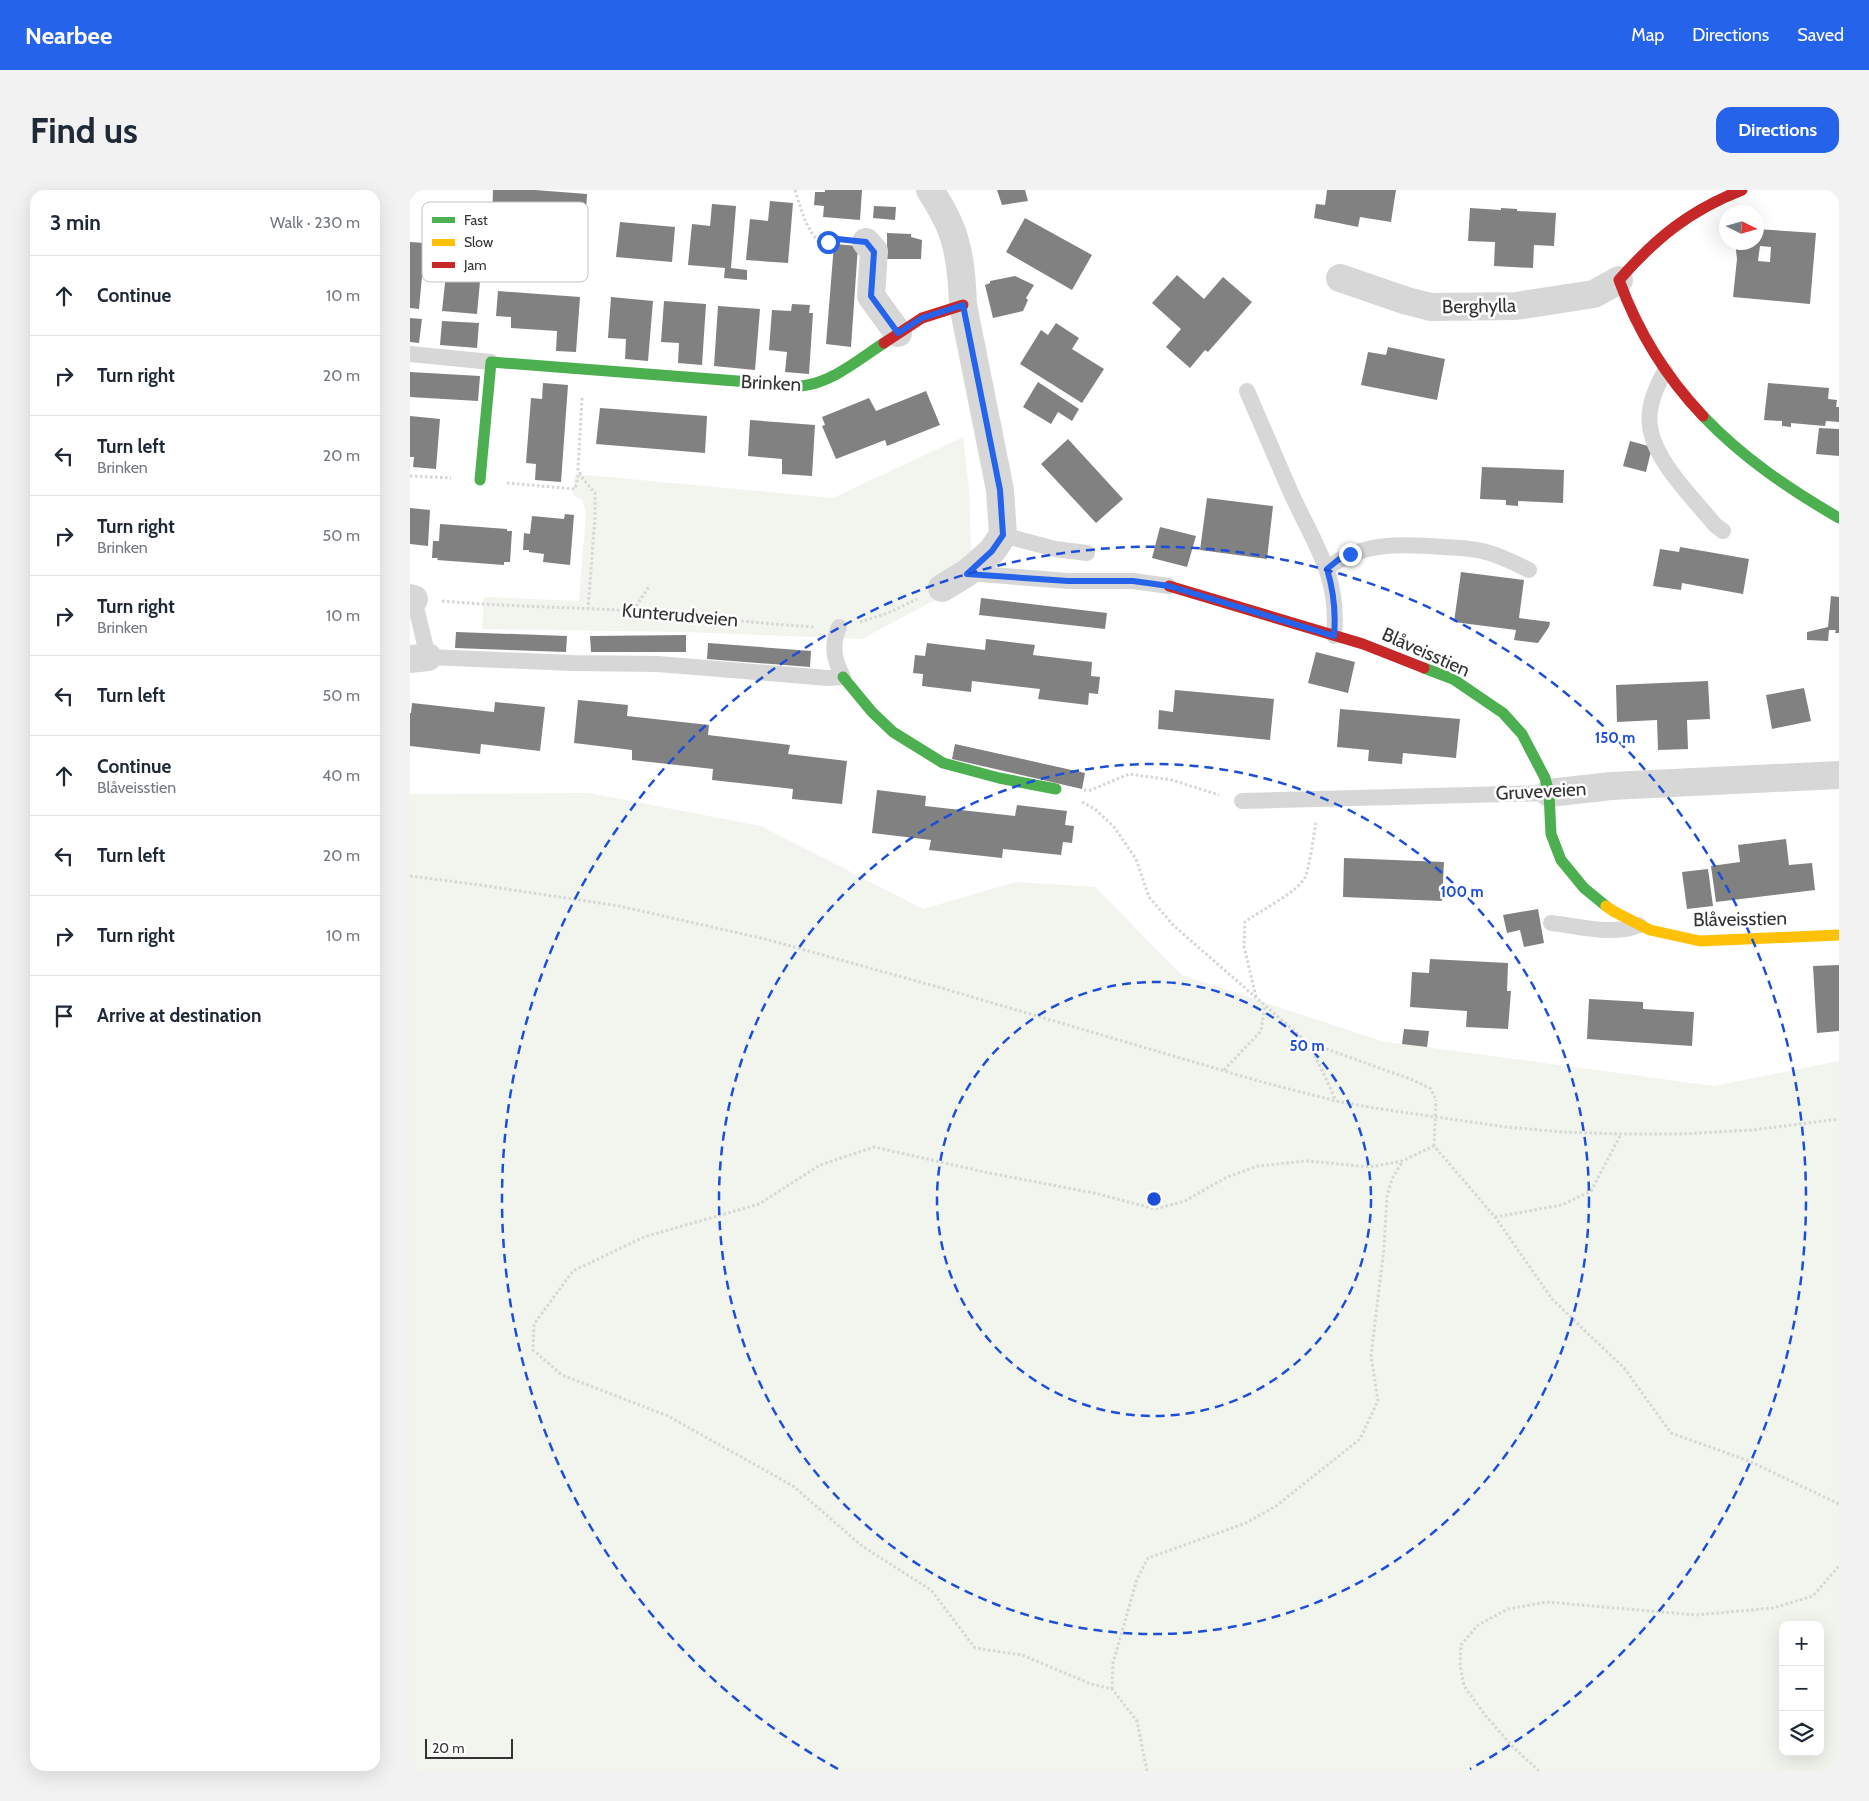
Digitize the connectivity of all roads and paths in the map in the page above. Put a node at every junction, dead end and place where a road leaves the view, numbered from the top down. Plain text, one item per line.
1 (795, 190) edge
2 (930, 190) edge
3 (1742, 190) edge
4 (866, 242) joint
5 (1340, 278) dead end
6 (1618, 280) junction
7 (963, 305) junction
8 (898, 333) junction
9 (410, 354) edge
10 (491, 362) junction
11 (586, 371) junction
12 (1665, 371) junction
13 (1247, 391) dead end
14 (480, 480) dead end
15 (1839, 518) edge
16 (1723, 530) dead end
17 (1003, 535) junction
18 (1087, 553) dead end
19 (1327, 569) junction
20 (1529, 570) dead end
21 (967, 574) junction
22 (650, 585) dead end
23 (1169, 586) joint
24 (942, 588) joint
25 (412, 598) edge
26 (588, 609) junction
27 (635, 611) junction
28 (839, 627) junction
29 (1334, 636) junction
30 (419, 658) edge
31 (843, 677) junction
32 (1839, 775) edge
33 (1056, 789) junction
34 (1549, 793) junction
35 (1321, 800) junction
36 (1242, 801) joint
37 (410, 876) edge
38 (1551, 923) dead end
39 (1639, 925) junction
40 (1839, 935) edge
41 (1256, 998) junction
42 (1265, 1005) junction
43 (1307, 1042) junction
44 (1224, 1070) junction
45 (1336, 1101) junction
46 (1839, 1119) edge
47 (1621, 1134) junction
48 (1434, 1146) junction
49 (1402, 1161) junction
50 (1495, 1217) junction
51 (1839, 1504) edge
52 (1839, 1566) edge
53 (1112, 1689) junction
54 (1147, 1771) edge
55 (1539, 1771) edge

1 - 4 path
2 - 7 street
3 - 6 street
4 - 8 street
5 - 6 street, Berghylla
6 - 12 street
7 - 8 street, Brinken
7 - 17 street
8 - 11 street, Brinken
9 - 10 lane
10 - 11 street, Brinken
10 - 14 street
11 - 26 path
12 - 15 street
12 - 16 lane
13 - 19 lane
17 - 18 lane
17 - 21 street
19 - 20 lane
19 - 29 lane
21 - 23 lane
21 - 24 street
22 - 27 path
23 - 29 street, Blåveisstien
24 - 28 path, Kunterudveien
25 - 26 path, Kunterudveien
25 - 30 lane
26 - 27 path, Kunterudveien
27 - 28 path, Kunterudveien
28 - 31 lane
29 - 34 street, Blåveisstien
30 - 31 lane
31 - 33 street
32 - 34 street, Gruveveien
33 - 36 path
33 - 41 path
34 - 35 lane, Gruveveien
34 - 39 street, Blåveisstien
35 - 36 lane, Gruveveien
35 - 41 path
37 - 44 path
38 - 39 lane
39 - 40 street, Blåveisstien
41 - 42 path
42 - 43 path
42 - 44 path
43 - 45 path
43 - 48 path, bridge
44 - 45 path
45 - 47 path
46 - 47 path
47 - 50 path
48 - 49 path
48 - 50 path
49 - 53 path
49 - 53 path
50 - 51 path
52 - 55 path
53 - 54 path

